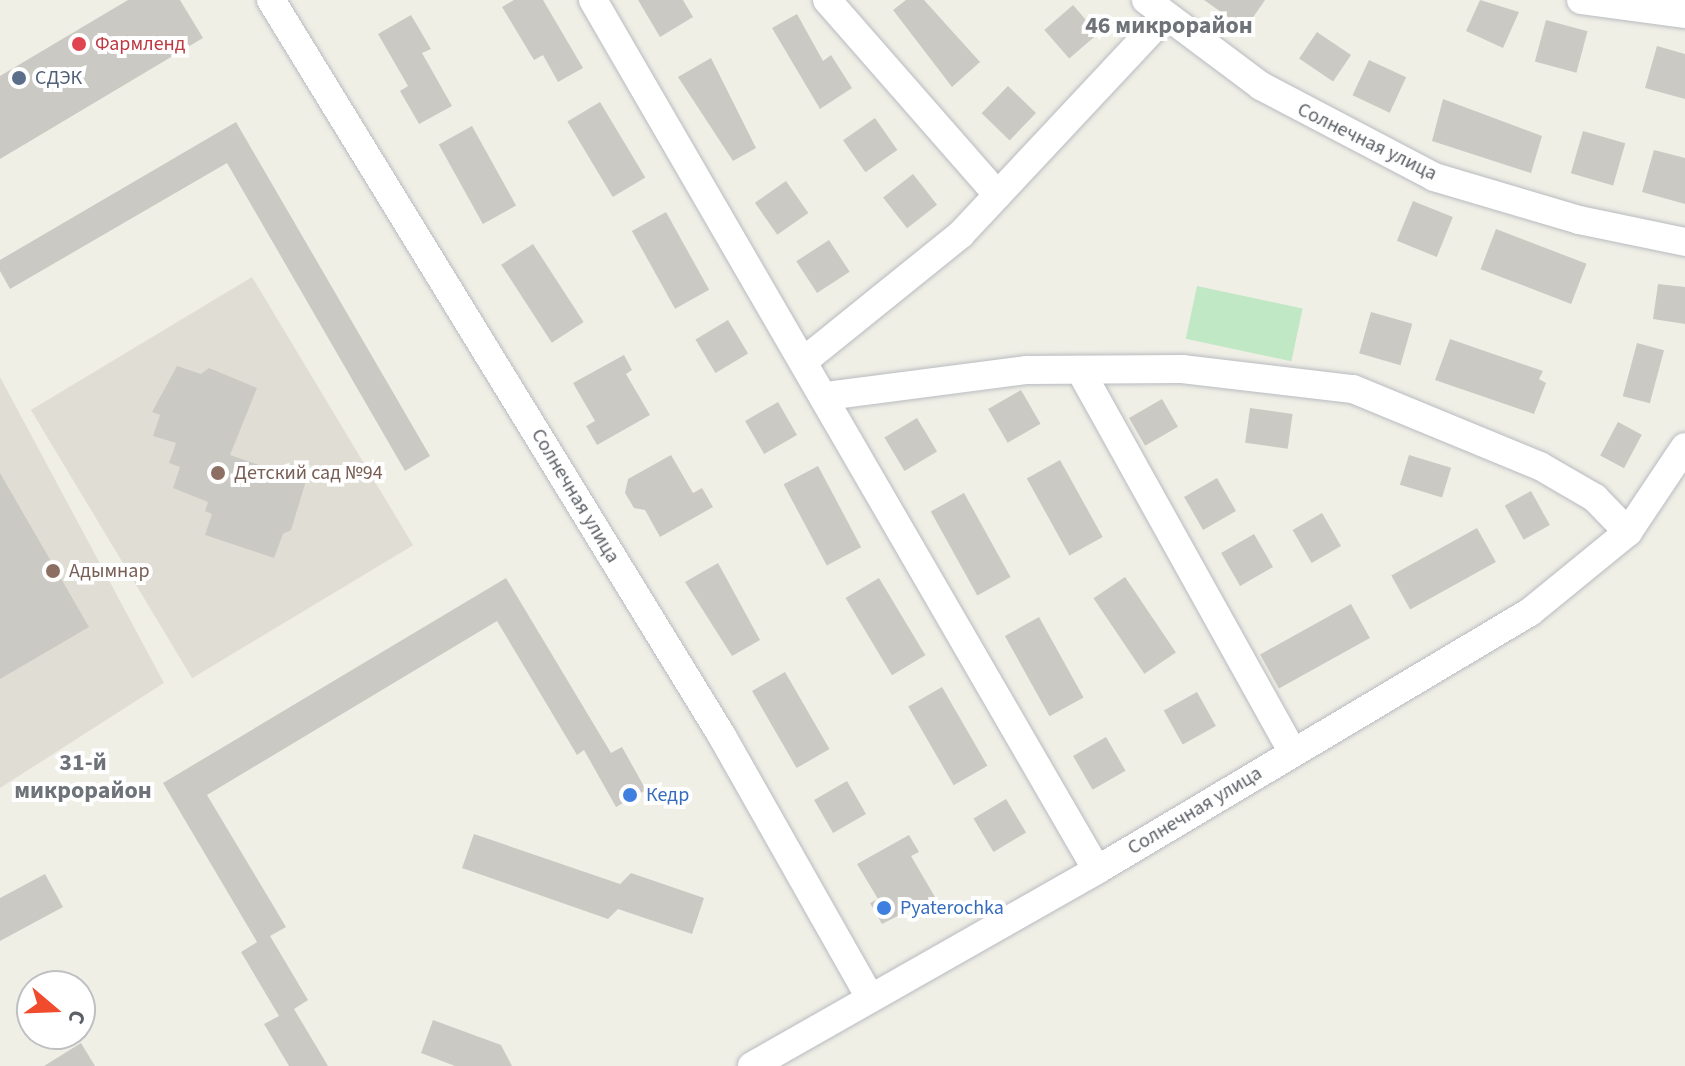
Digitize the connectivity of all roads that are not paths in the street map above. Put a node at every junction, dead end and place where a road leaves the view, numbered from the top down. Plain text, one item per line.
1 (271, 0) edge
2 (593, 0) edge
3 (827, 0) edge
4 (1581, 0) edge
5 (1156, 8) edge
6 (1685, 14) edge
7 (998, 195) junction
8 (1685, 242) edge
9 (805, 360) junction
10 (1080, 370) junction
11 (826, 396) junction
12 (1685, 447) edge
13 (1628, 532) junction
14 (1293, 752) junction
15 (1097, 870) junction
16 (870, 998) junction
17 (752, 1066) edge

1 - 16 street, Солнечная улица
2 - 9 street
3 - 7 street
4 - 6 street
5 - 7 street
5 - 8 street, Солнечная улица
7 - 9 street
9 - 11 street
10 - 11 street
10 - 13 street
10 - 14 street
11 - 15 street
12 - 13 street, Солнечная улица
13 - 14 street, Солнечная улица
14 - 15 street, Солнечная улица
15 - 16 street, Солнечная улица
16 - 17 street, Солнечная улица

